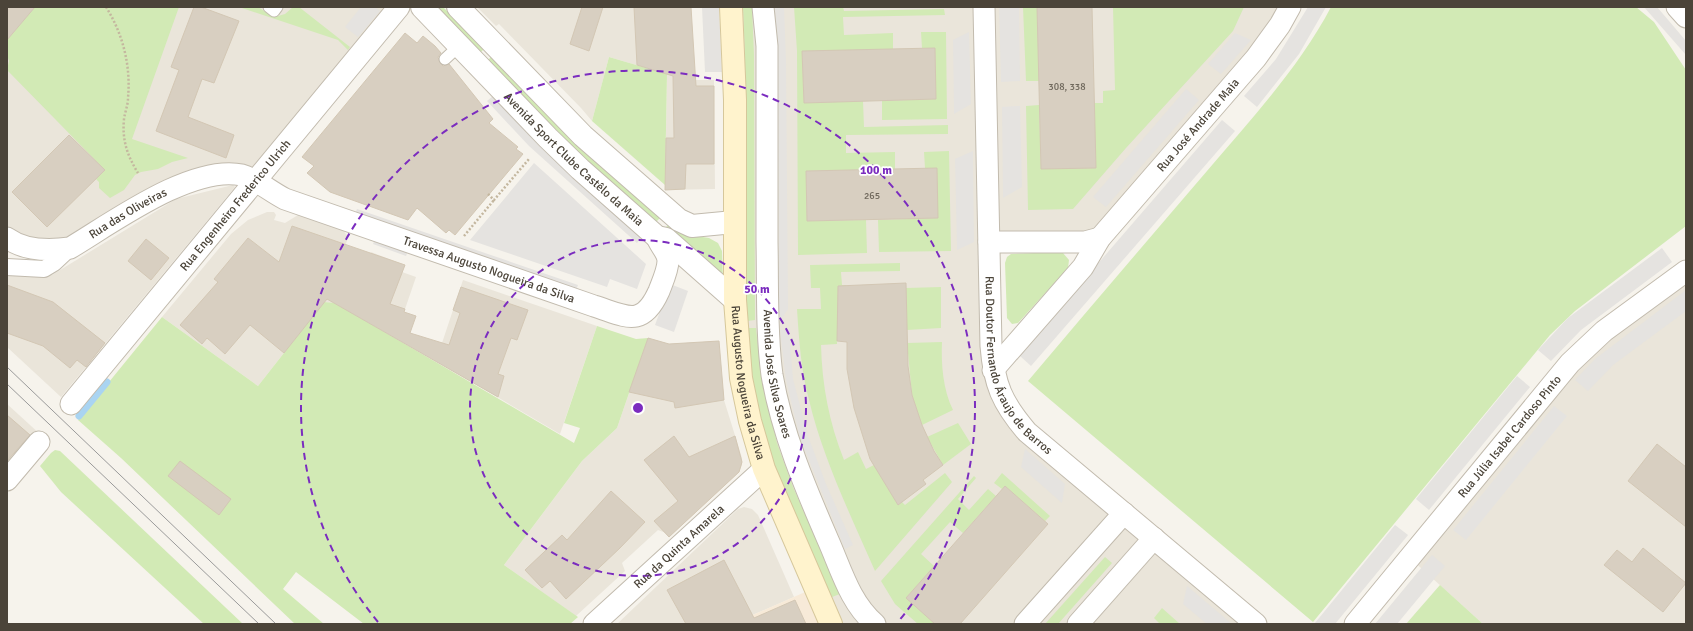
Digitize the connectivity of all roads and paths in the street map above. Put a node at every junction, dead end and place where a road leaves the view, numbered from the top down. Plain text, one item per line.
1 (106, 7) edge
2 (269, 7) edge
3 (277, 7) edge
4 (399, 7) edge
5 (422, 7) edge
6 (458, 7) edge
7 (731, 7) edge
8 (762, 7) edge
9 (984, 7) edge
10 (1290, 7) edge
11 (1677, 7) edge
12 (1686, 17) edge
13 (528, 159) dead end
14 (138, 174) dead end
15 (255, 182) junction
16 (488, 194) dead end
17 (494, 200) junction
18 (734, 222) junction
19 (464, 236) dead end
20 (657, 237) junction
21 (7, 238) edge
22 (1100, 238) junction
23 (989, 242) junction
24 (70, 248) junction
25 (7, 267) edge
26 (1686, 271) edge
27 (735, 300) junction
28 (993, 370) junction
29 (71, 404) dead end
30 (39, 442) dead end
31 (764, 469) junction
32 (7, 480) edge
33 (1124, 513) junction
34 (1154, 538) junction
35 (594, 624) edge
36 (831, 624) edge
37 (874, 624) edge
38 (1025, 624) edge
39 (1078, 624) edge
40 (1256, 624) edge
41 (1355, 624) edge

1 - 14 path
2 - 3 lane
4 - 15 street, Rua Engenheiro Frederico Ulrich
5 - 20 street, Avenida Sport Clube Castêlo da Maia
6 - 18 street, Avenida Sport Clube Castêlo da Maia
7 - 18 main road, Rua Augusto Nogueira da Silva
8 - 37 street, Avenida José Silva Soares
9 - 23 street, Rua Doutor Fernando Áraujo de Barros
10 - 22 street, Rua José Andrade Maia
11 - 12 street
13 - 17 path
15 - 20 street, Travessa Augusto Nogueira da Silva
15 - 24 street, Rua das Oliveiras
15 - 29 street, Rua Engenheiro Frederico Ulrich
16 - 17 path
17 - 19 path
18 - 27 main road, Rua Augusto Nogueira da Silva
20 - 27 street, Avenida Sport Clube Castêlo da Maia
21 - 24 street
22 - 23 street
22 - 28 street, Rua José Andrade Maia
23 - 28 street, Rua Doutor Fernando Áraujo de Barros
24 - 25 street, Rua das Oliveiras
26 - 41 street, Rua Júlia Isabel Cardoso Pinto
27 - 31 main road, Rua Augusto Nogueira da Silva
28 - 33 street, Rua Doutor Fernando Áraujo de Barros
30 - 32 street
31 - 35 street, Rua da Quinta Amarela
31 - 36 main road, Rua Augusto Nogueira da Silva
33 - 34 street, Rua Doutor Fernando Áraujo de Barros
33 - 38 street
34 - 39 street
34 - 40 street, Rua Doutor Fernando Áraujo de Barros

